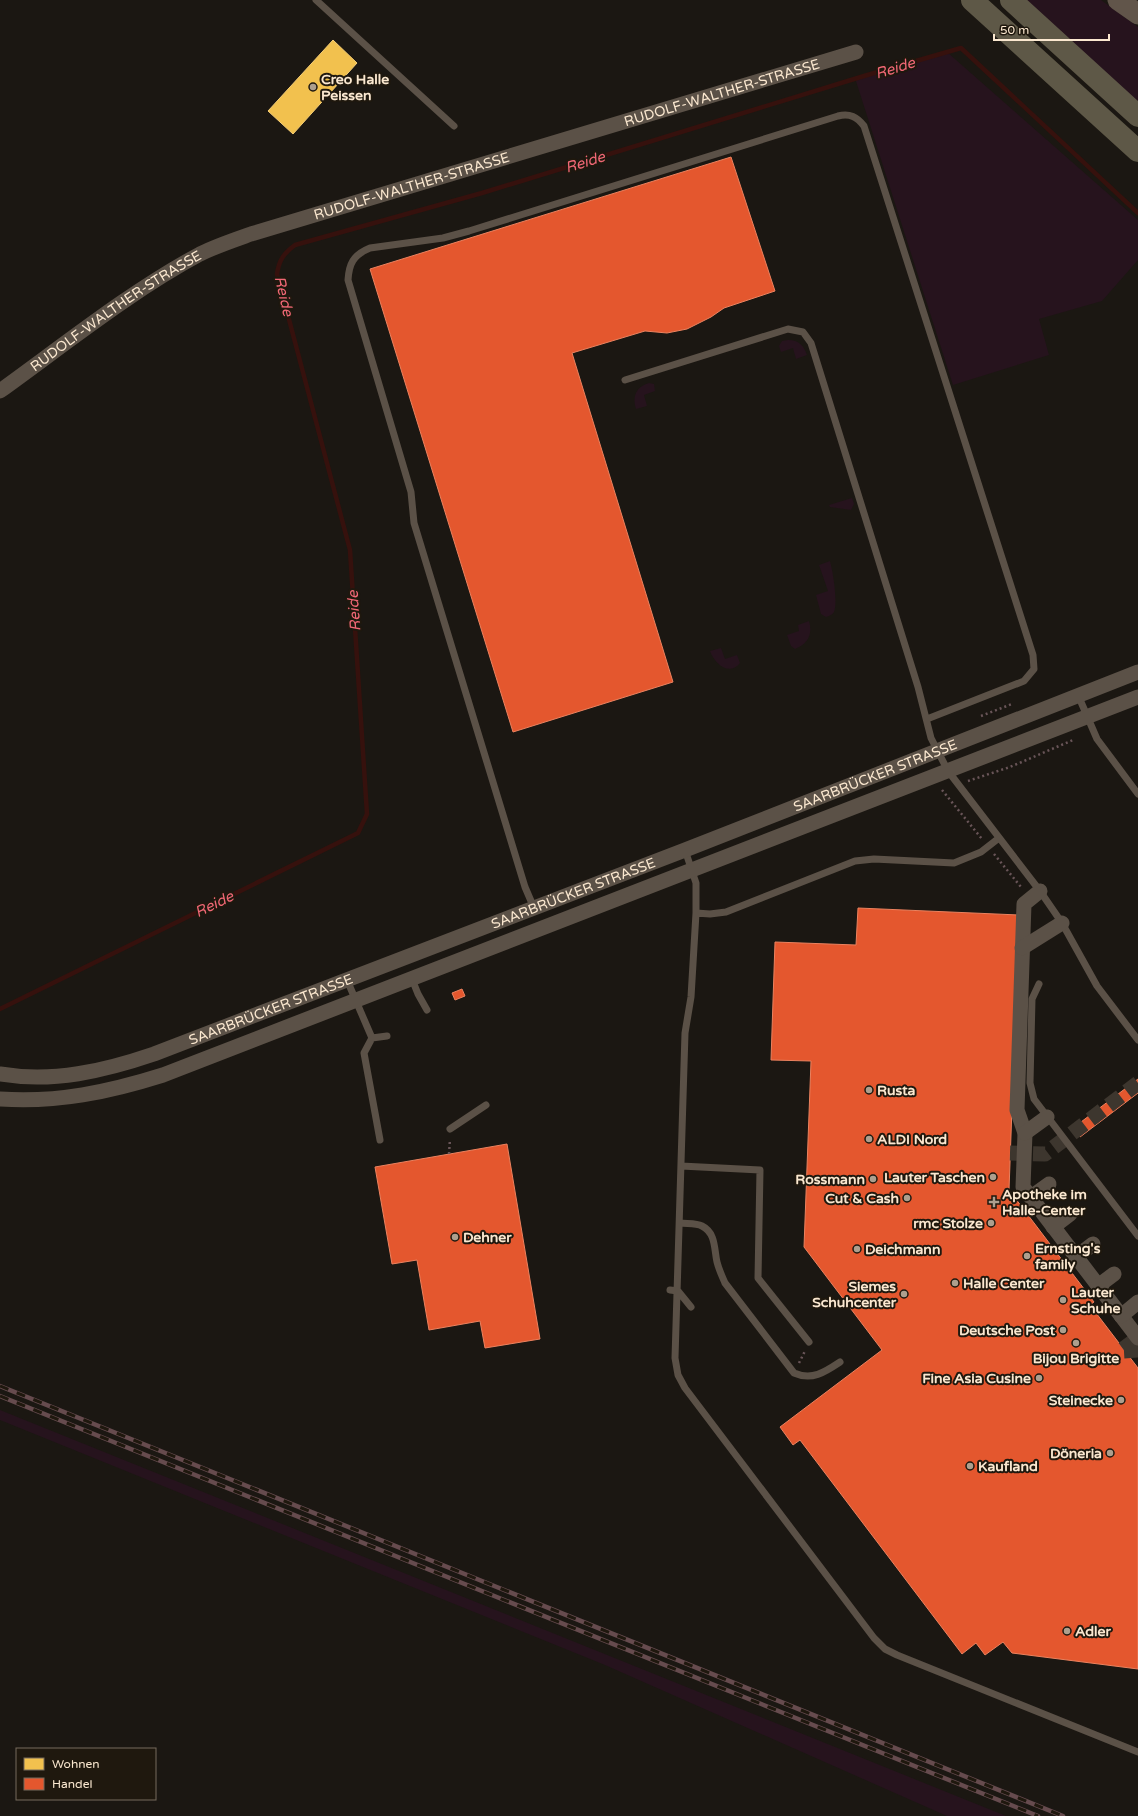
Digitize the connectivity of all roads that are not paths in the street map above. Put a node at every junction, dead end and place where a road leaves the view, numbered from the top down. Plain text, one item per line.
1 (316, 0) edge
2 (972, 0) edge
3 (1011, 0) edge
4 (1118, 0) edge
5 (1138, 14) edge
6 (856, 52) dead end
7 (1138, 116) edge
8 (454, 126) dead end
9 (1138, 151) edge
10 (625, 380) dead end
11 (0, 391) edge
12 (1138, 672) edge
13 (1078, 695) junction
14 (1138, 697) edge
15 (1087, 717) junction
16 (927, 719) junction
17 (937, 751) junction
18 (948, 771) junction
19 (1138, 794) edge
20 (999, 838) junction
21 (685, 850) junction
22 (692, 870) junction
23 (1040, 891) junction
24 (534, 908) junction
25 (696, 912) junction
26 (1062, 923) junction
27 (1022, 948) junction
28 (412, 979) junction
29 (347, 980) junction
30 (1039, 984) dead end
31 (355, 1001) junction
32 (427, 1010) dead end
33 (1025, 1035) junction
34 (387, 1036) dead end
35 (372, 1038) junction
36 (1138, 1040) edge
37 (0, 1074) edge
38 (1024, 1082) junction
39 (0, 1099) edge
40 (486, 1105) dead end
41 (1047, 1117) junction
42 (450, 1128) dead end
43 (1025, 1134) junction
44 (380, 1140) dead end
45 (681, 1166) junction
46 (1049, 1184) dead end
47 (1031, 1197) junction
48 (1070, 1214) dead end
49 (680, 1223) junction
50 (1053, 1227) junction
51 (1138, 1236) edge
52 (1093, 1244) dead end
53 (1076, 1257) junction
54 (1114, 1274) dead end
55 (1098, 1286) junction
56 (670, 1290) dead end
57 (678, 1291) junction
58 (1138, 1302) edge
59 (691, 1307) dead end
60 (1121, 1316) junction
61 (1138, 1338) tunnel mouth
62 (809, 1342) dead end
63 (840, 1362) dead end
64 (1138, 1752) edge

1 - 8 lane
2 - 9 main road
3 - 7 main road
4 - 5 main road
6 - 11 street, RUDOLF-WALTHER-STRASSE
10 - 16 lane
12 - 13 street, SAARBRÜCKER STRASSE
13 - 15 lane
13 - 17 street, SAARBRÜCKER STRASSE
14 - 15 street, SAARBRÜCKER STRASSE
15 - 18 street, SAARBRÜCKER STRASSE
15 - 19 lane
16 - 17 lane
16 - 24 lane
17 - 18 lane
17 - 21 street, SAARBRÜCKER STRASSE
18 - 20 lane
18 - 22 street, SAARBRÜCKER STRASSE
20 - 23 lane
20 - 25 lane
21 - 22 lane
21 - 24 street, SAARBRÜCKER STRASSE
22 - 25 lane
22 - 28 street, SAARBRÜCKER STRASSE
23 - 26 lane
23 - 27 street
24 - 29 street, SAARBRÜCKER STRASSE
25 - 45 lane
26 - 27 street
26 - 36 lane
27 - 33 street
28 - 31 street, SAARBRÜCKER STRASSE
28 - 32 lane
29 - 31 lane
29 - 37 street, SAARBRÜCKER STRASSE
30 - 33 lane
31 - 35 lane
31 - 39 street, SAARBRÜCKER STRASSE
33 - 38 street
34 - 35 lane
35 - 44 lane
38 - 41 lane
38 - 43 street
40 - 42 lane
41 - 43 street
41 - 51 lane
43 - 47 street
45 - 49 lane
45 - 62 lane
46 - 47 street
47 - 50 street
48 - 50 street
49 - 57 lane
49 - 63 lane
50 - 53 street
52 - 53 street
53 - 55 street
54 - 55 street
55 - 60 street
56 - 57 lane
57 - 59 lane
57 - 64 lane
58 - 60 street
60 - 61 street

